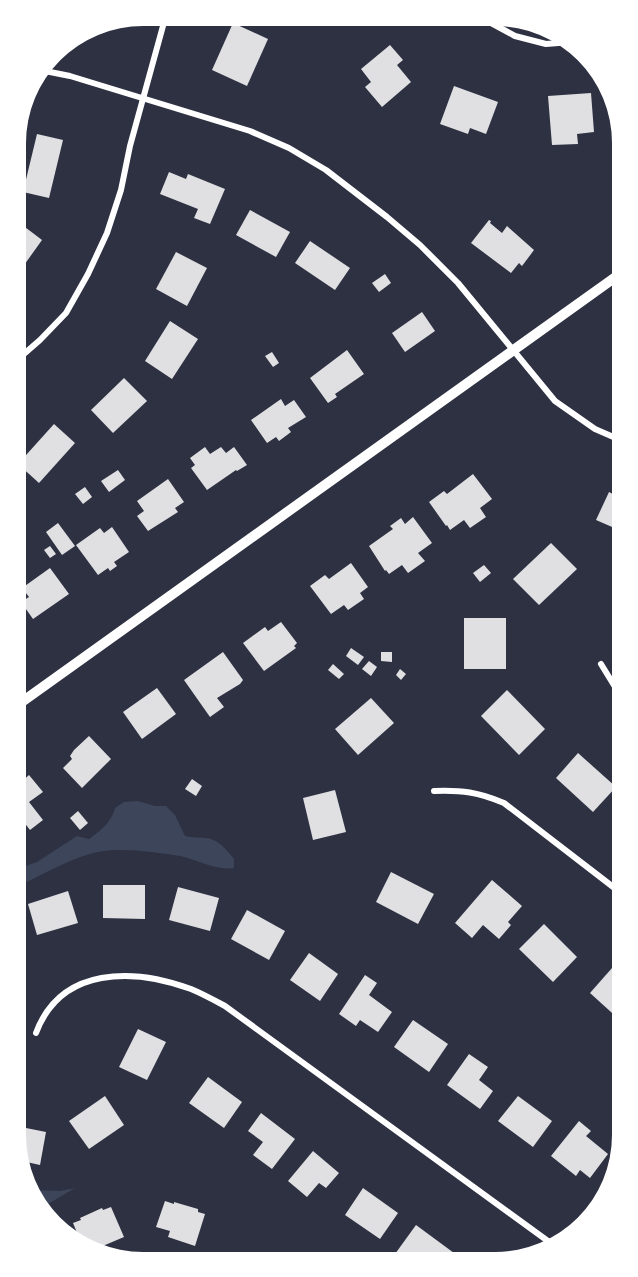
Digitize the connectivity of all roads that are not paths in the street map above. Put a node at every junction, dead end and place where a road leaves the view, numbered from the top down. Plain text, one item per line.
1 (163, 26) edge
2 (497, 26) edge
3 (557, 43) edge
4 (50, 72) edge
5 (144, 98) junction
6 (612, 280) edge
7 (513, 350) junction
8 (26, 352) edge
9 (612, 436) edge
10 (601, 664) dead end
11 (612, 682) edge
12 (26, 699) edge
13 (434, 791) dead end
14 (612, 886) edge
15 (36, 1032) dead end
16 (546, 1240) edge

1 - 5 street
2 - 3 street
4 - 5 street
5 - 7 street
5 - 8 street
6 - 7 street
7 - 9 street
7 - 12 street
10 - 11 street
13 - 14 street
15 - 16 street

